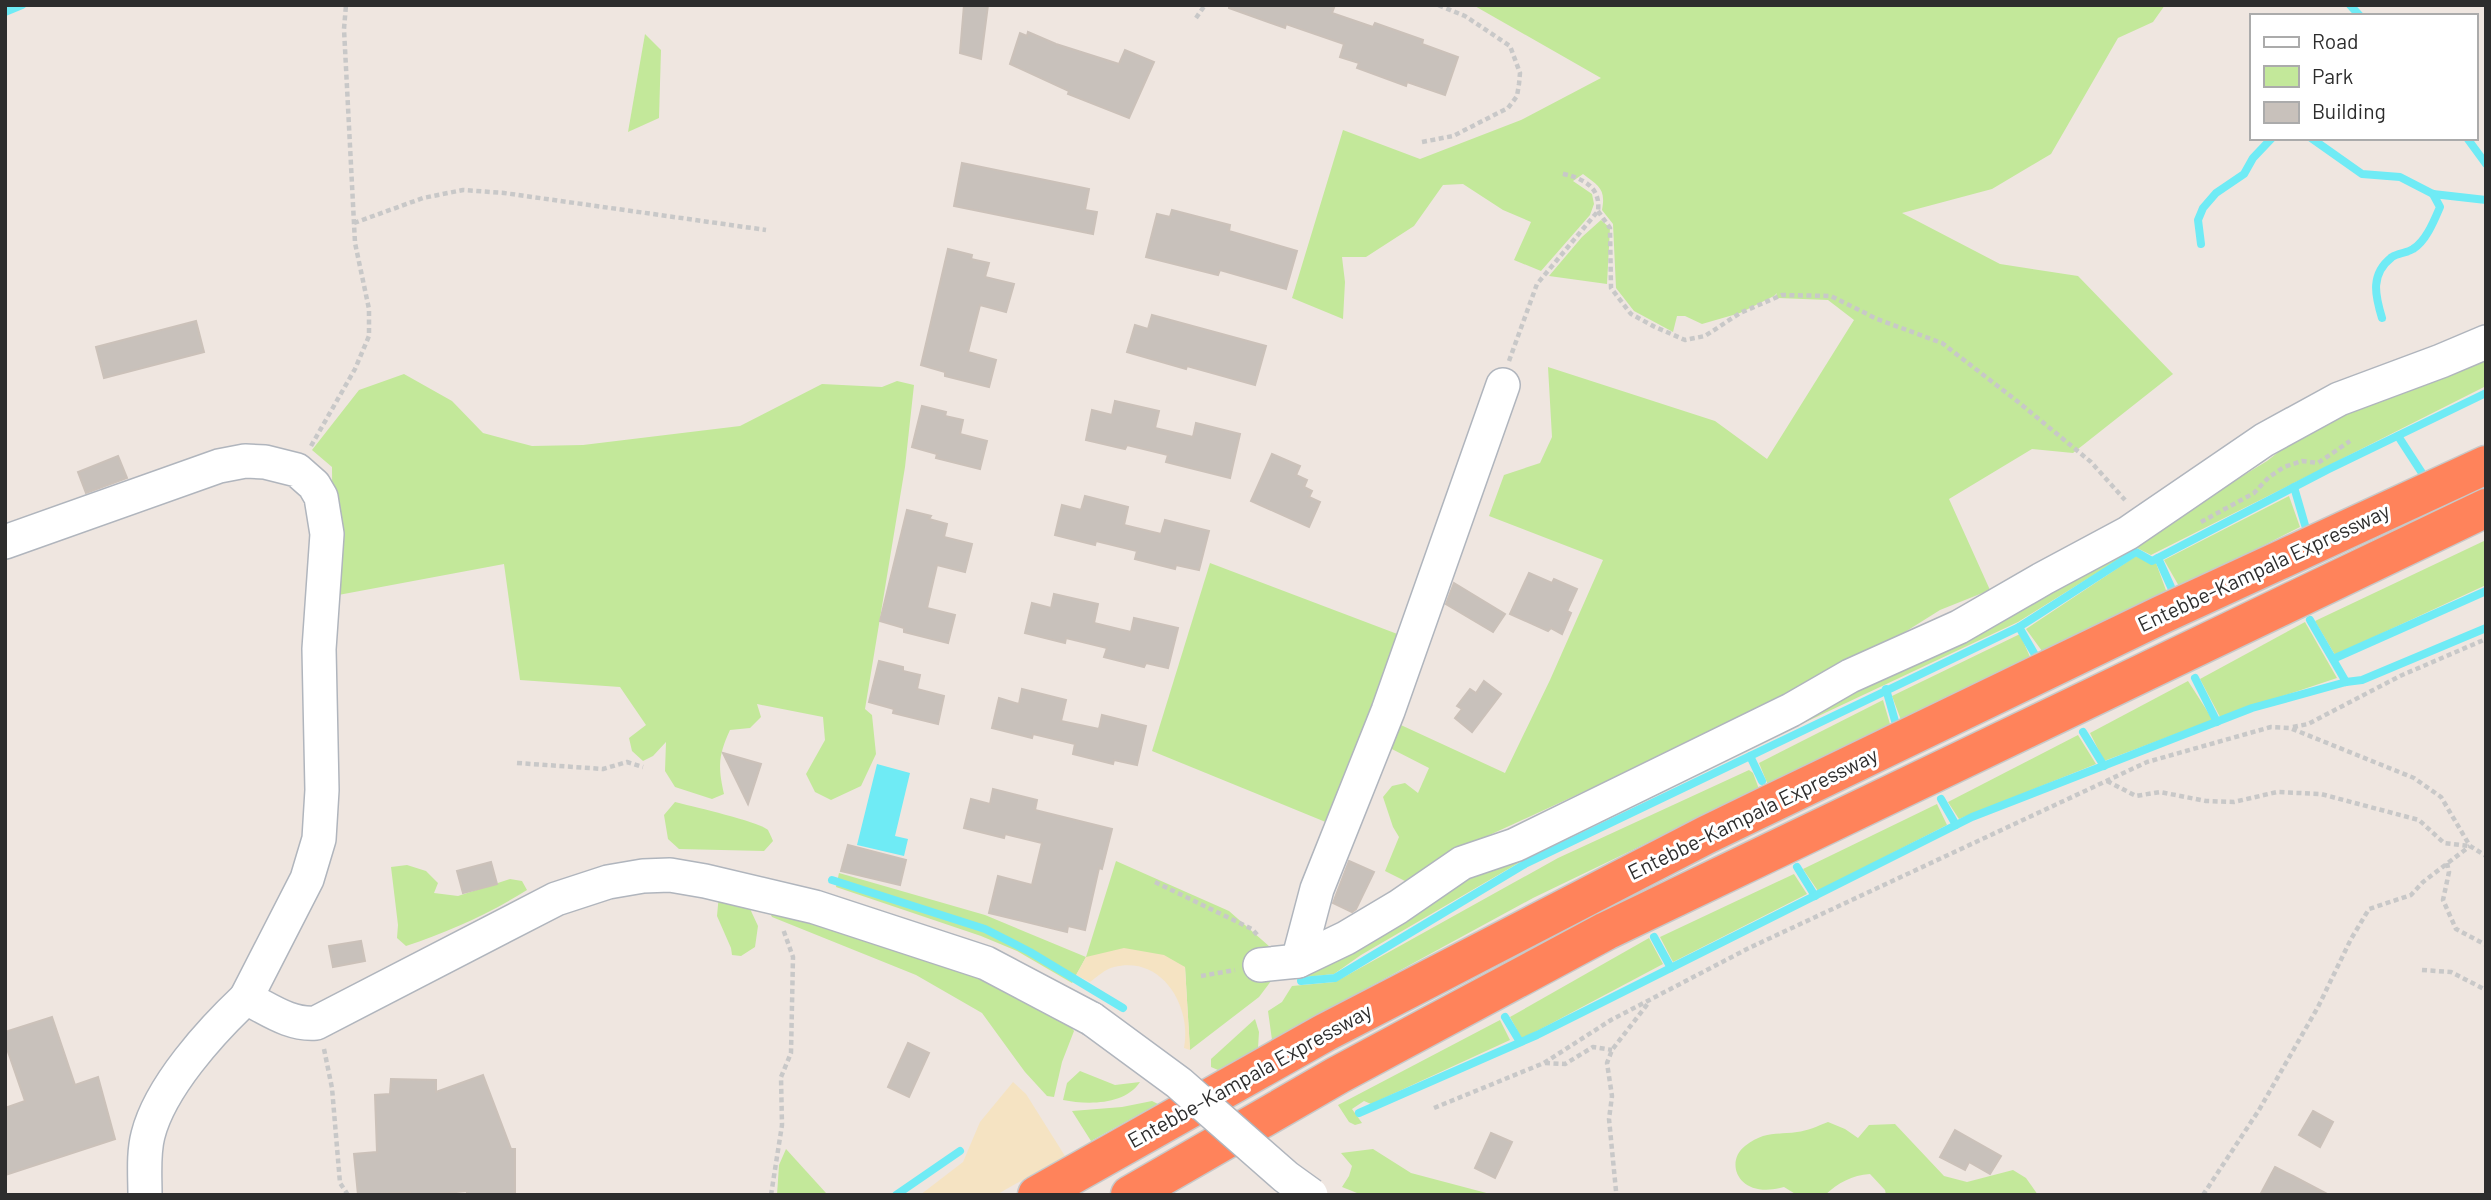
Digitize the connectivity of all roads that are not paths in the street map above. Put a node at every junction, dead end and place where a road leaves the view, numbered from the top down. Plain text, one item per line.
1 (2486, 342) edge
2 (1503, 385) road end
3 (2486, 466) edge
4 (2486, 508) edge
5 (5, 542) edge
6 (246, 998) junction
7 (145, 1195) edge
8 (1037, 1195) edge
9 (1130, 1195) edge
10 (1311, 1195) edge

1 - 2 street
3 - 8 highway, Entebbe-Kampala Expressway
4 - 9 highway, Entebbe-Kampala Expressway
5 - 6 street
6 - 7 street
6 - 10 street, bridge

